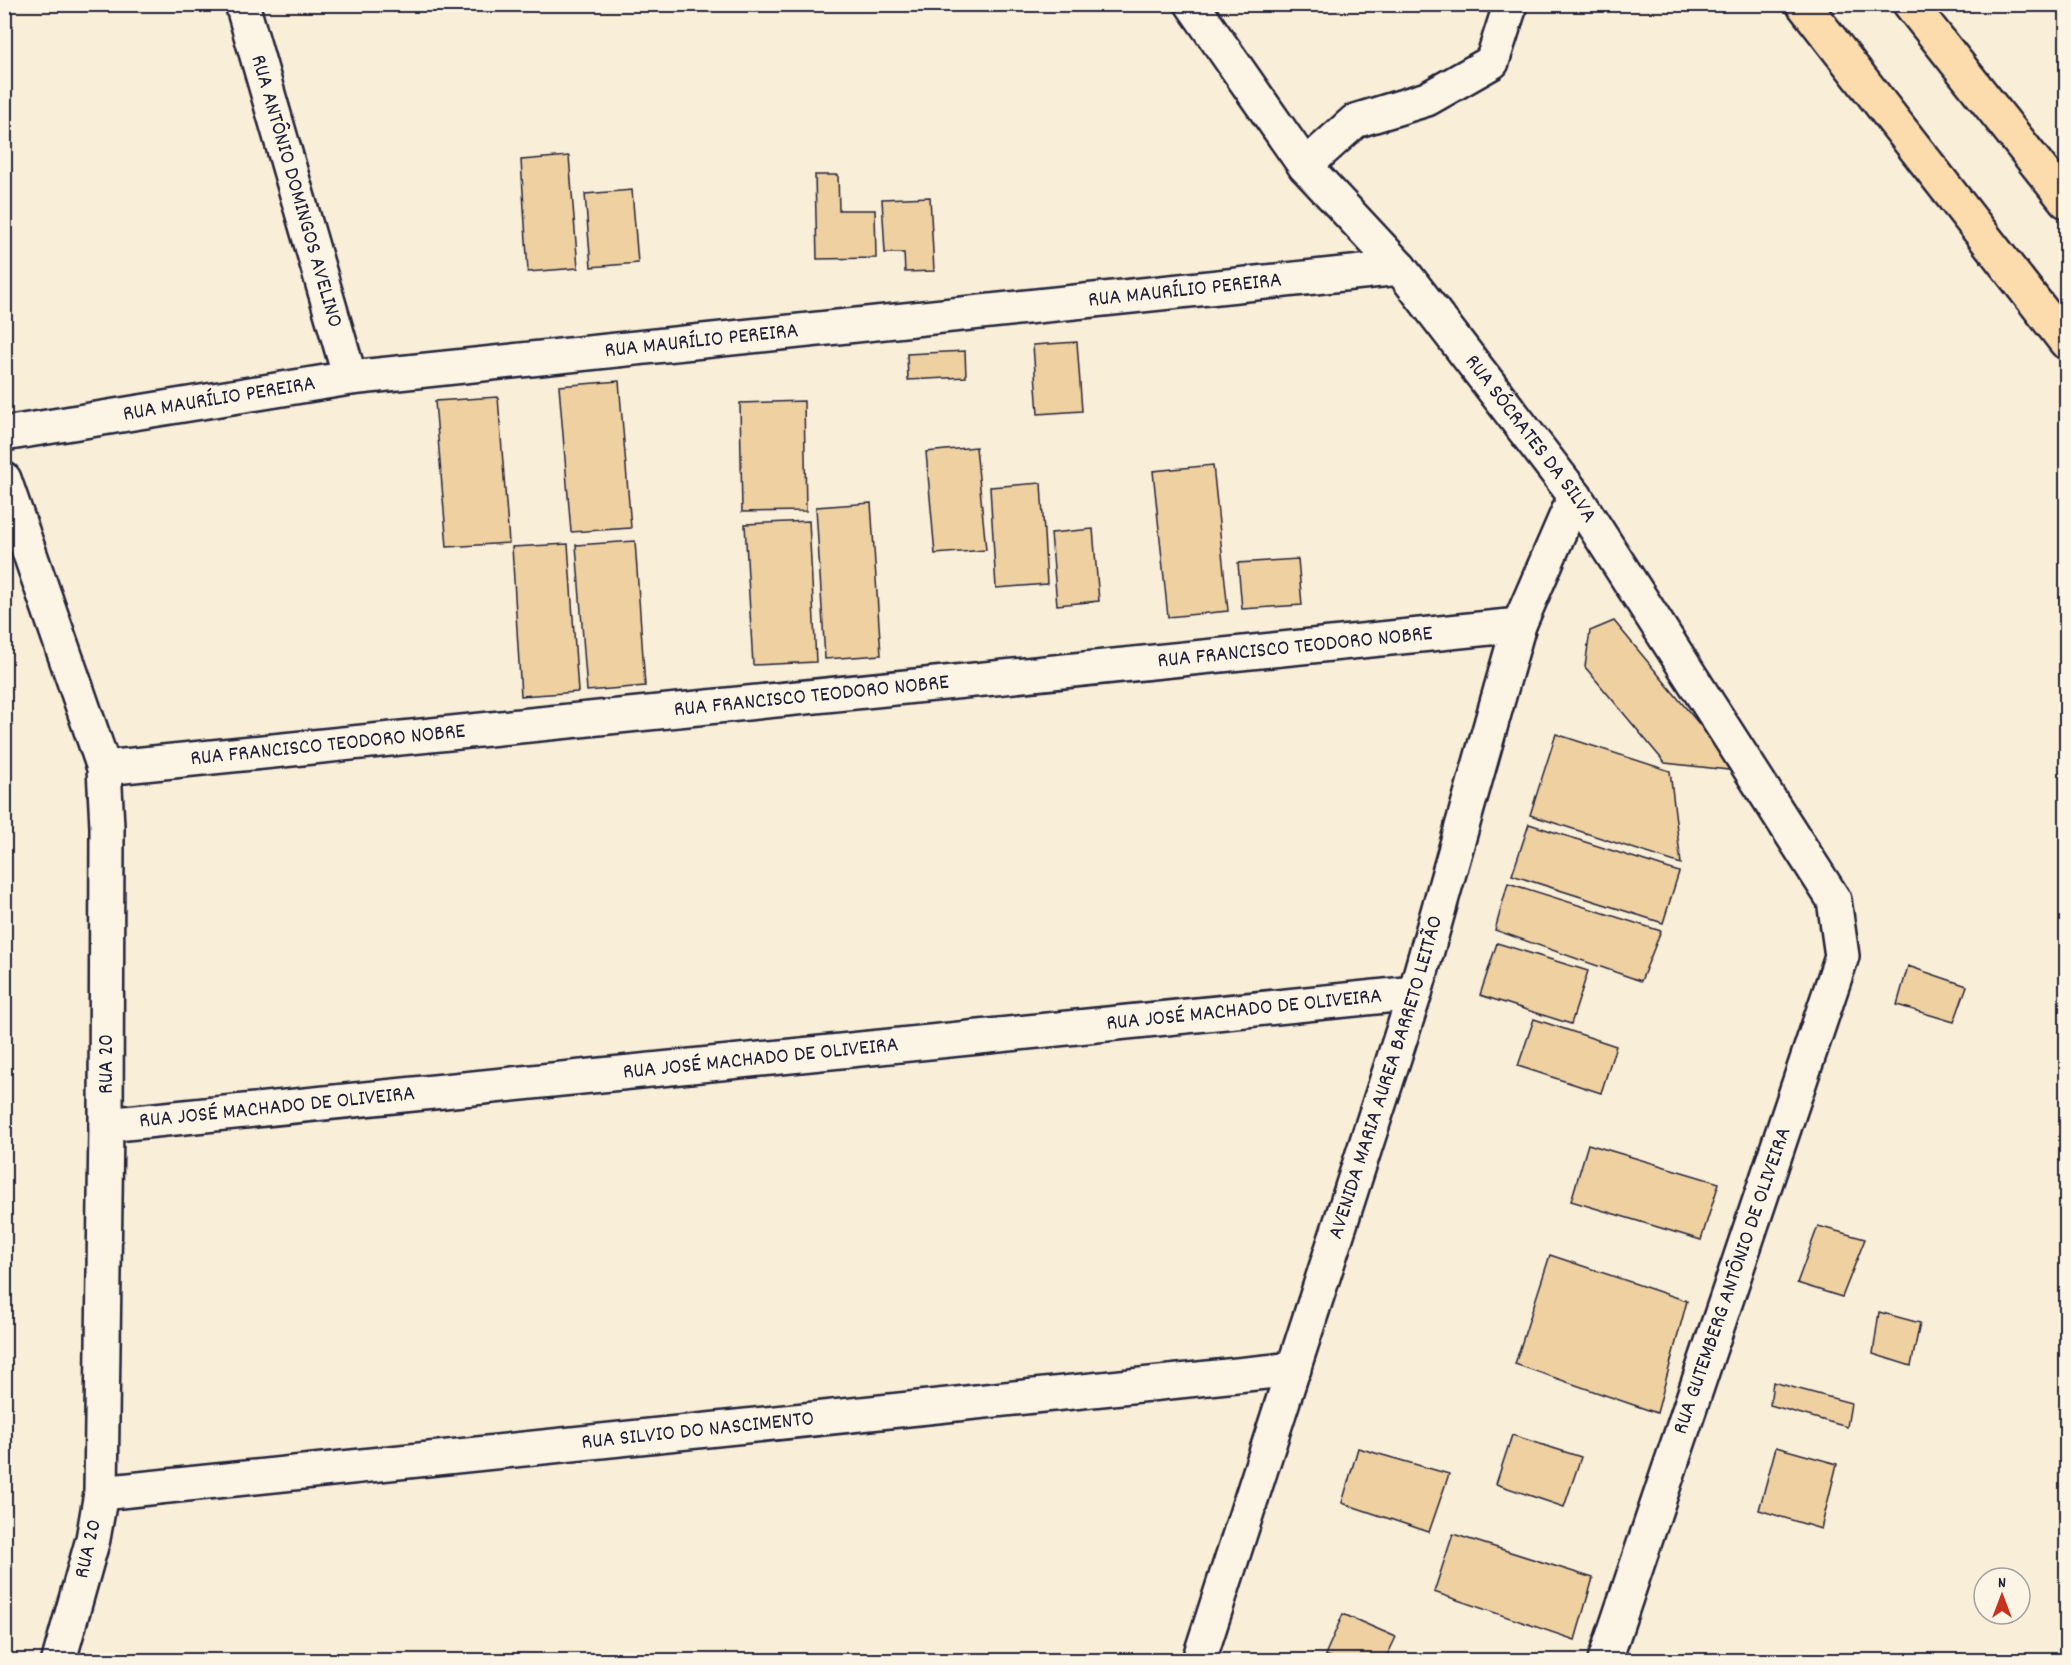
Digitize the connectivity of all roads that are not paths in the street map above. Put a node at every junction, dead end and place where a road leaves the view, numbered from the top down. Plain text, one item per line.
1 (242, 4) edge
2 (1192, 4) edge
3 (1508, 4) edge
4 (1803, 4) edge
5 (1910, 4) edge
6 (1305, 166) junction
7 (2067, 201) edge
8 (1400, 268) junction
9 (2067, 342) edge
10 (350, 378) junction
11 (4, 434) edge
12 (4, 479) edge
13 (1575, 496) junction
14 (1519, 625) junction
15 (104, 768) junction
16 (1834, 900) joint
17 (1415, 993) junction
18 (106, 1125) junction
19 (1294, 1369) junction
20 (101, 1494) junction
21 (59, 1660) edge
22 (1199, 1660) edge
23 (1605, 1660) edge

1 - 10 street, RUA ANTÔNIO DOMINGOS AVELINO
2 - 6 street, RUA SÓCRATES DA SILVA
3 - 6 street
4 - 9 highway
5 - 7 highway
6 - 8 street, RUA SÓCRATES DA SILVA
8 - 10 street, RUA MAURÍLIO PEREIRA
8 - 13 street, RUA SÓCRATES DA SILVA
10 - 11 street, RUA MAURÍLIO PEREIRA
12 - 15 street, RUA 20
13 - 14 street, AVENIDA MARIA AUREA BARRETO LEITÃO
13 - 16 street, RUA SÓCRATES DA SILVA
14 - 15 street, RUA FRANCISCO TEODORO NOBRE
14 - 17 street, AVENIDA MARIA AUREA BARRETO LEITÃO
15 - 18 street, RUA 20
16 - 23 street, RUA GUTEMBERG ANTÔNIO DE OLIVEIRA
17 - 18 street, RUA JOSÉ MACHADO DE OLIVEIRA
17 - 19 street, AVENIDA MARIA AUREA BARRETO LEITÃO
18 - 20 street, RUA 20
19 - 20 street, RUA SILVIO DO NASCIMENTO
19 - 22 street, AVENIDA MARIA AUREA BARRETO LEITÃO
20 - 21 street, RUA 20

